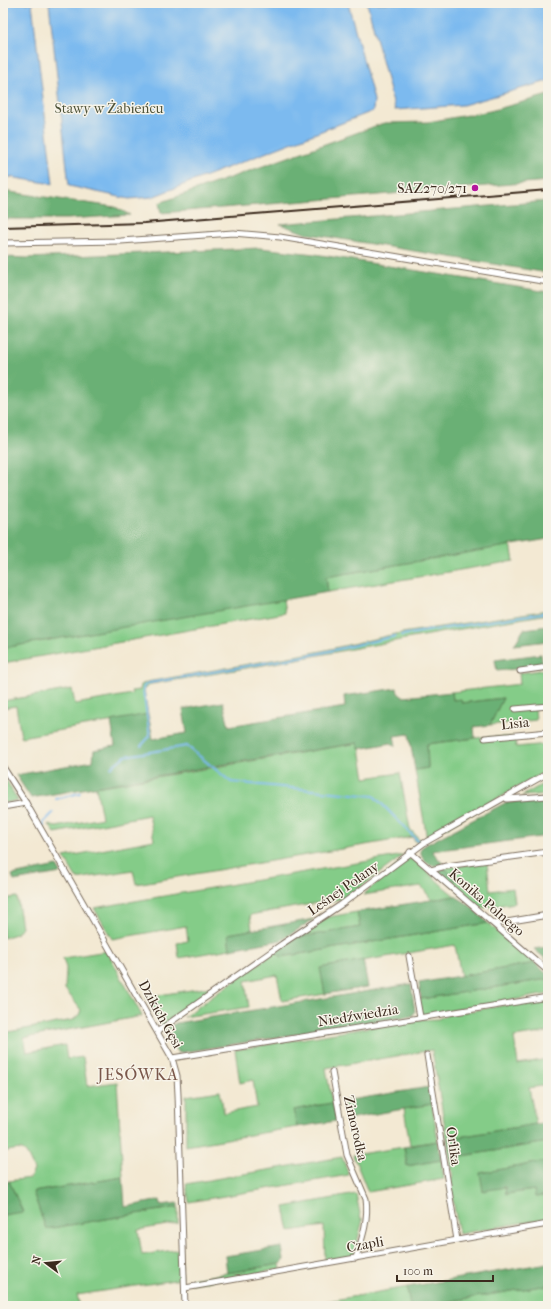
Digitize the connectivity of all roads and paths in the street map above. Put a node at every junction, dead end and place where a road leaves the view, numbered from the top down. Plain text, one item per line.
1 (3, 243) edge
2 (548, 282) edge
3 (548, 667) edge
4 (520, 671) dead end
5 (548, 706) edge
6 (515, 709) dead end
7 (548, 732) edge
8 (485, 738) dead end
9 (3, 767) edge
10 (548, 774) edge
11 (548, 796) edge
12 (504, 799) junction
13 (26, 803) junction
14 (3, 807) edge
15 (410, 852) junction
16 (548, 852) edge
17 (431, 870) junction
18 (548, 915) edge
19 (494, 924) junction
20 (409, 956) dead end
21 (548, 971) edge
22 (548, 997) edge
23 (420, 1017) junction
24 (158, 1031) junction
25 (427, 1055) dead end
26 (172, 1058) junction
27 (332, 1072) dead end
28 (548, 1224) edge
29 (457, 1240) junction
30 (356, 1258) junction
31 (185, 1288) junction
32 (185, 1306) edge

1 - 2 street
3 - 4 street
5 - 6 street
7 - 8 street, Lisia
9 - 13 street, Dzikich Gęsi
10 - 12 street, Leśnej Polany
11 - 12 street
12 - 15 street, Leśnej Polany
13 - 14 street
13 - 24 street, Dzikich Gęsi
15 - 17 street, Konika Polnego
15 - 24 street, Leśnej Polany
16 - 17 street
17 - 19 street, Konika Polnego
18 - 19 street
19 - 21 street, Konika Polnego
20 - 23 street
22 - 23 street, Niedźwiedzia
23 - 26 street, Niedźwiedzia
24 - 26 street, Dzikich Gęsi
25 - 29 street, Orlika
26 - 31 street, Dzikich Gęsi
27 - 30 street, Zimorodka
28 - 29 street, Czapli
29 - 30 street, Czapli
30 - 31 street, Czapli
31 - 32 street, Dzikich Gęsi

